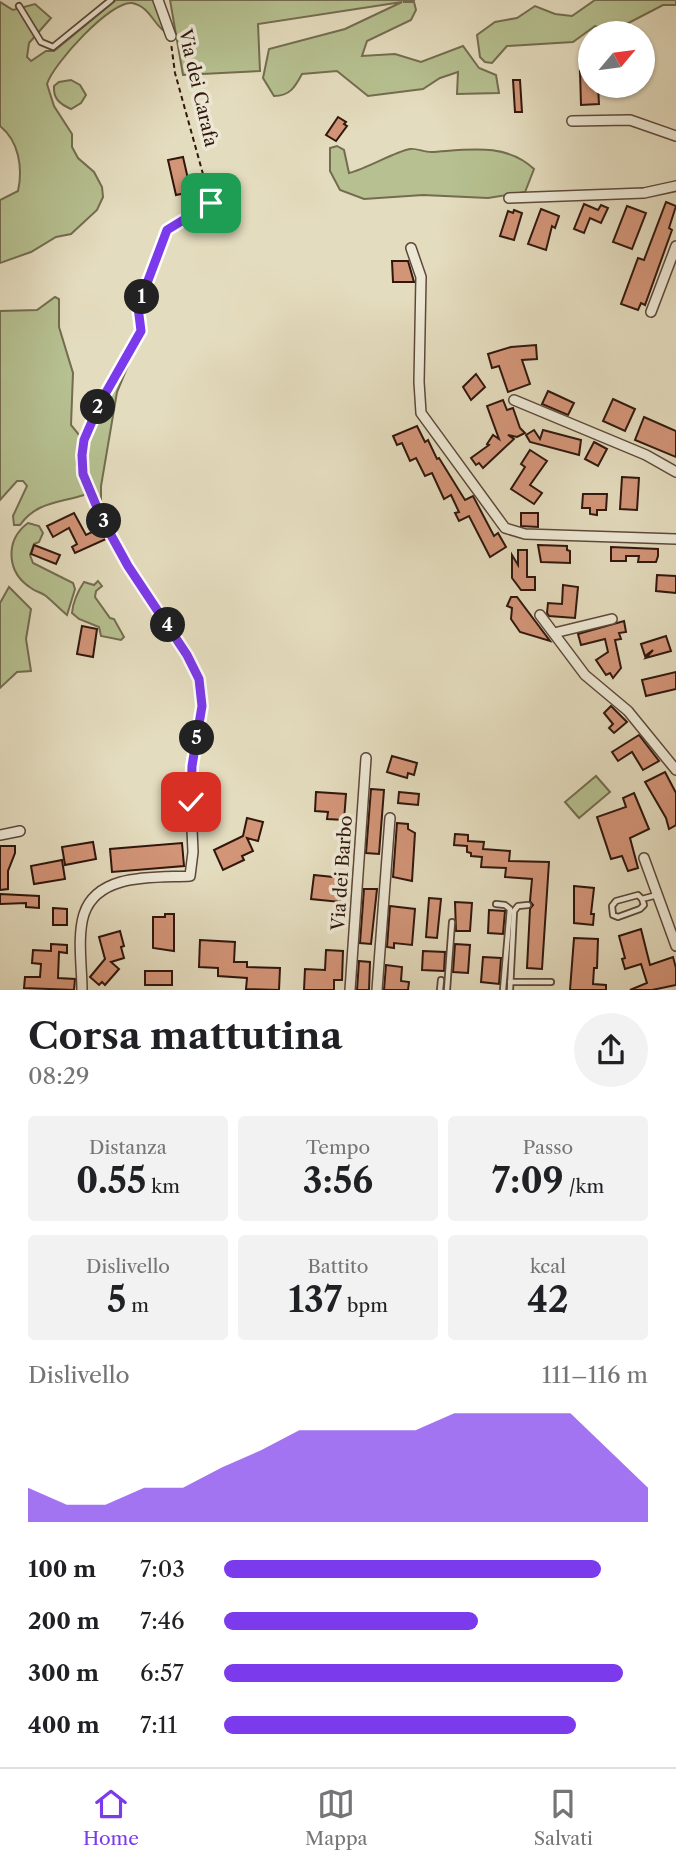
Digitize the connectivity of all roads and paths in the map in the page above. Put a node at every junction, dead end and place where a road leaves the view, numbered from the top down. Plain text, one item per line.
1 (111, 0) edge
2 (158, 0) edge
3 (19, 6) dead end
4 (170, 36) joint
5 (572, 121) dead end
6 (676, 136) edge
7 (676, 186) edge
8 (509, 198) dead end
9 (676, 246) edge
10 (411, 248) dead end
11 (651, 312) dead end
12 (514, 400) dead end
13 (676, 472) edge
14 (93, 498) joint
15 (676, 539) edge
16 (540, 615) dead end
17 (612, 619) dead end
18 (554, 633) junction
19 (366, 758) dead end
20 (676, 770) edge
21 (191, 807) joint
22 (390, 818) dead end
23 (20, 831) dead end
24 (0, 835) edge
25 (643, 858) dead end
26 (657, 895) junction
27 (642, 899) junction
28 (496, 904) dead end
29 (528, 905) dead end
30 (452, 922) dead end
31 (676, 946) edge
32 (441, 980) dead end
33 (510, 982) junction
34 (551, 982) dead end
35 (82, 990) edge
36 (350, 990) edge
37 (377, 990) edge
38 (440, 990) edge
39 (447, 990) edge
40 (503, 990) edge
41 (510, 990) edge

1 - 3 lane
2 - 4 street, Via dei Carafa
4 - 14 path, Via dei Carafa
5 - 6 street
7 - 8 street
9 - 11 street
10 - 15 street
12 - 13 street
14 - 21 lane
16 - 18 street
17 - 18 street
18 - 20 street
19 - 36 street, Via dei Barbo
21 - 35 street
22 - 37 street
23 - 24 street
25 - 26 street
26 - 27 lane
26 - 31 street
27 - 27 lane
28 - 40 lane
29 - 33 lane
30 - 39 lane
32 - 38 lane
33 - 34 lane
33 - 41 lane

